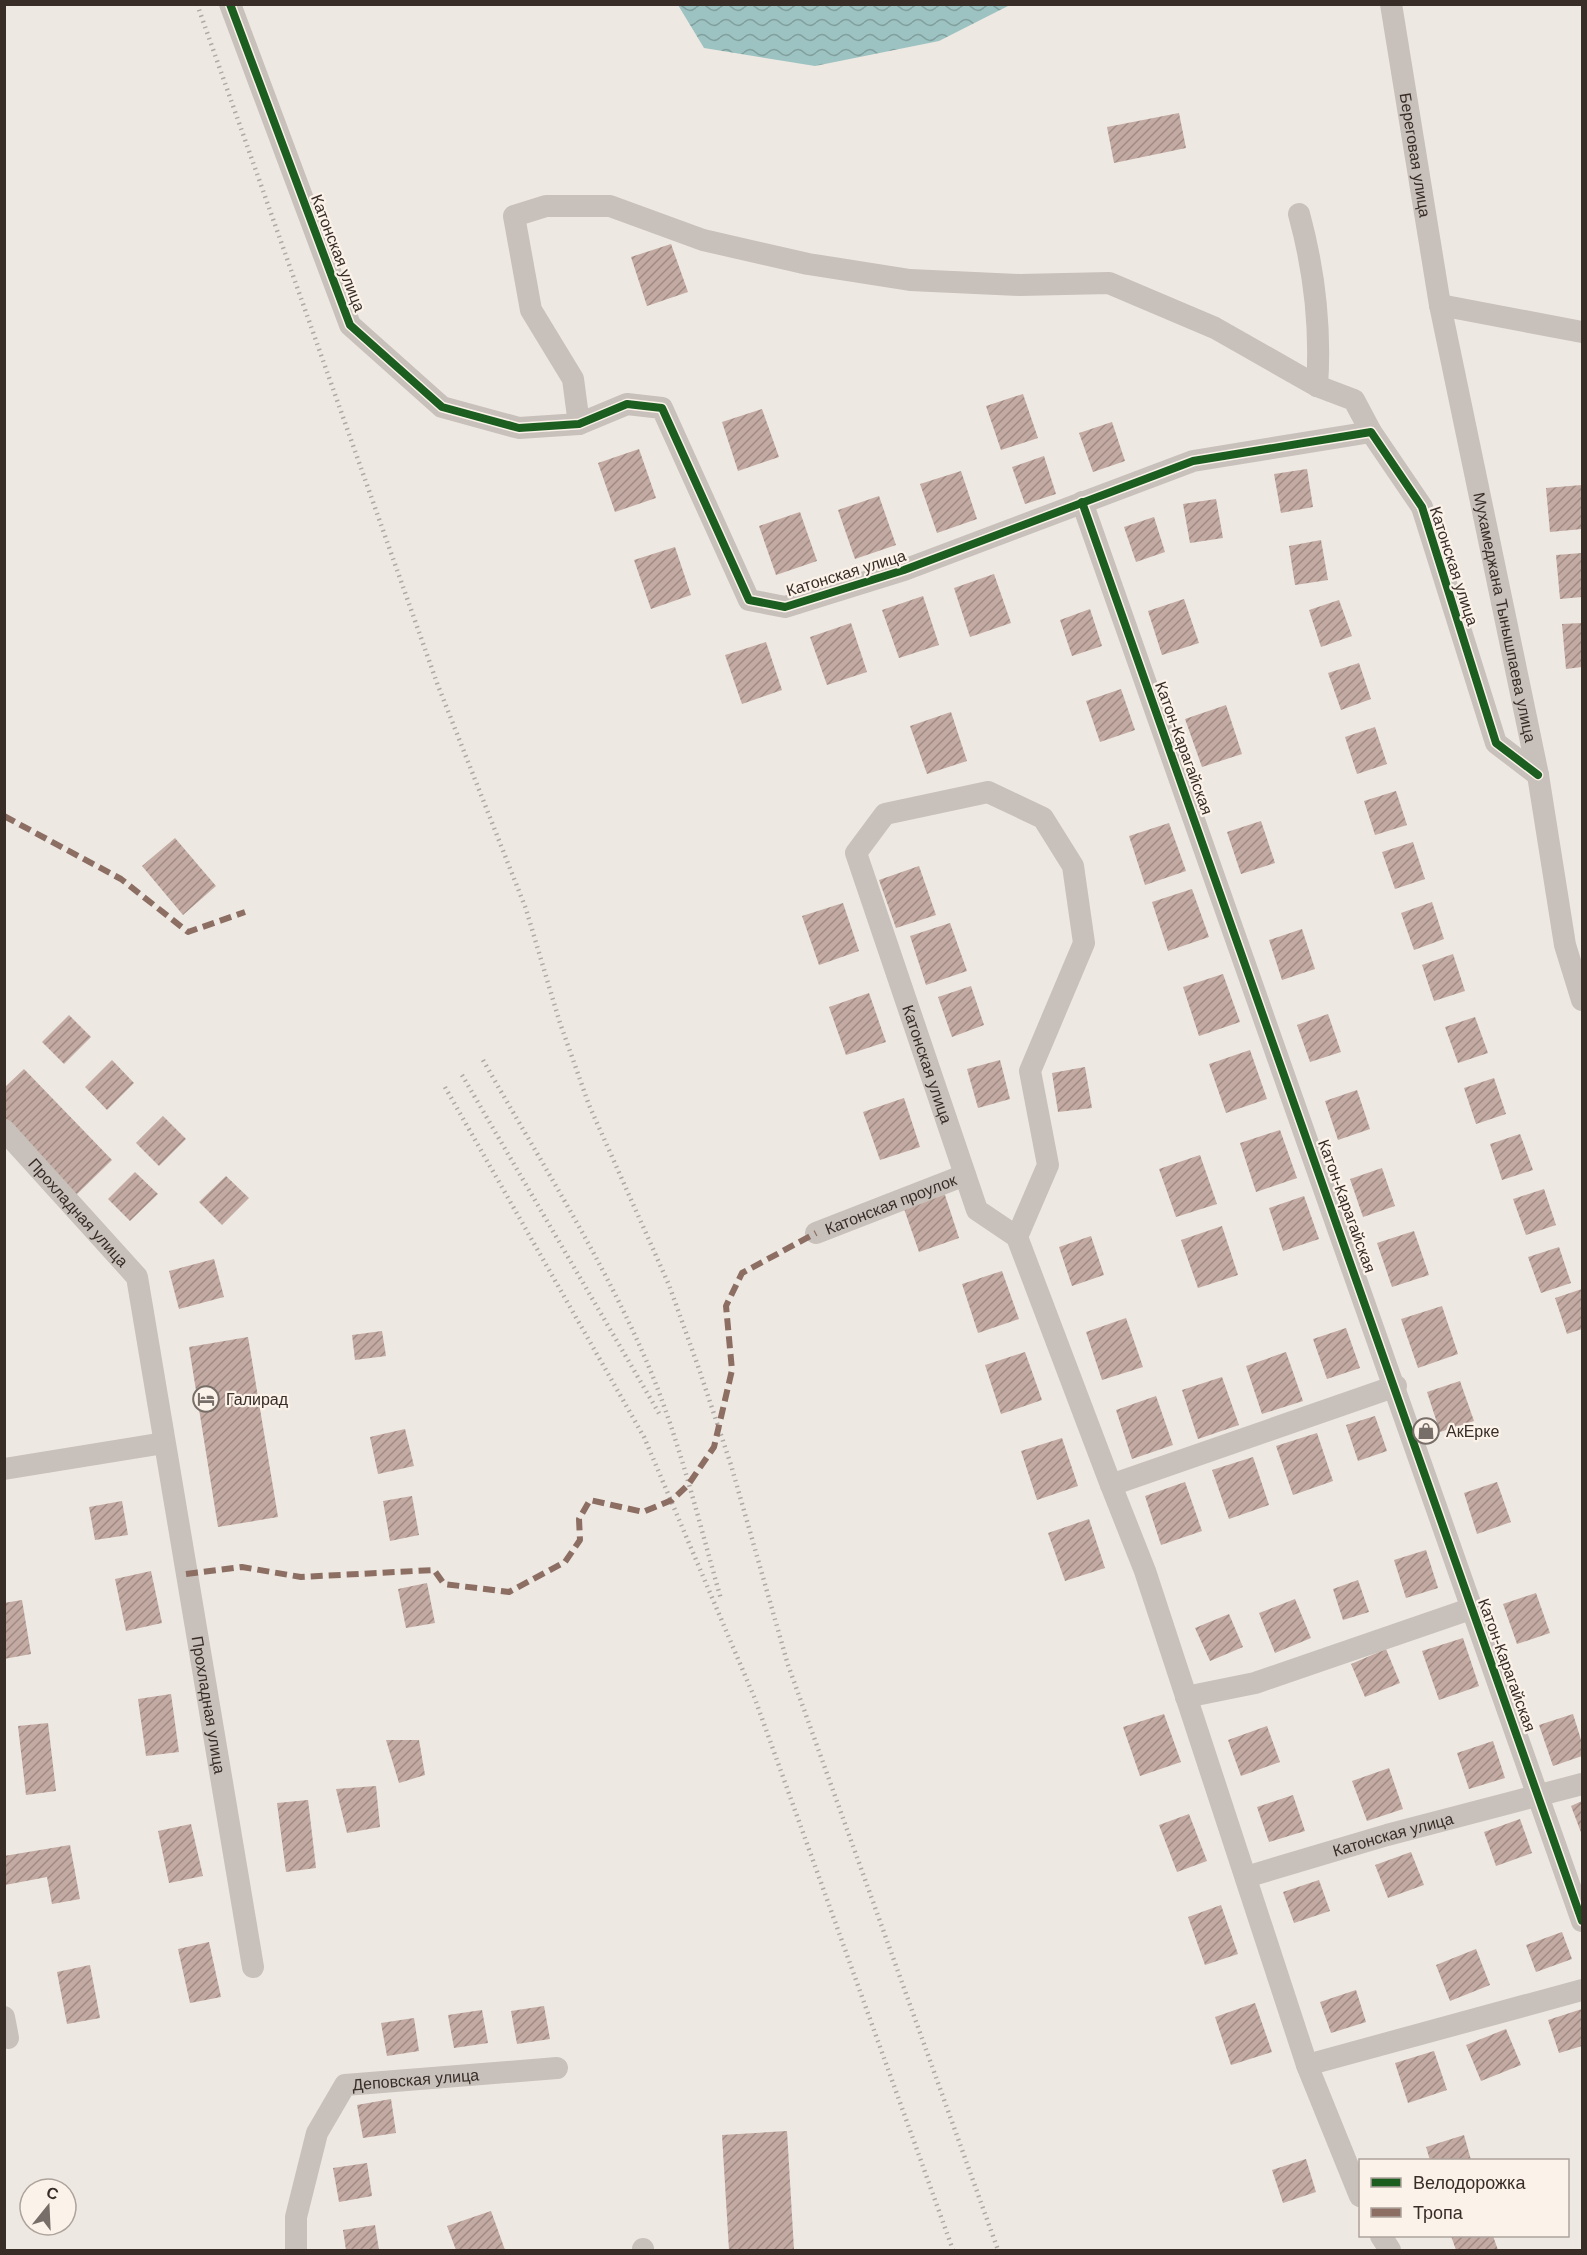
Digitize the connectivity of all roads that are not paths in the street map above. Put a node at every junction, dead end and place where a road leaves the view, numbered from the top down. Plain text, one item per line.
1 (230, 4) edge
2 (1391, 4) edge
3 (1299, 214) dead end
4 (1440, 305) junction
5 (1582, 332) edge
6 (1317, 386) junction
7 (579, 424) junction
8 (1371, 432) junction
9 (1082, 502) junction
10 (1538, 775) junction
11 (1582, 1000) edge
12 (4, 1130) edge
13 (965, 1175) junction
14 (816, 1233) dead end
15 (1017, 1237) junction
16 (1396, 1386) junction
17 (164, 1443) junction
18 (4, 1469) edge
19 (1111, 1485) junction
20 (1473, 1608) junction
21 (1186, 1697) junction
22 (1582, 1784) edge
23 (1540, 1797) junction
24 (1246, 1877) junction
25 (1582, 1921) edge
26 (253, 1967) dead end
27 (1582, 1990) edge
28 (1307, 2066) junction
29 (556, 2068) dead end
30 (1359, 2194) edge
31 (1382, 2237) edge
32 (296, 2250) edge
33 (1390, 2250) edge

1 - 7 street, Катонская улица
2 - 4 street, Береговая улица
3 - 6 street
4 - 5 street
4 - 10 street, Мухамеджана Тынышпаева улица
6 - 7 street, Катонская улица
6 - 8 street, Катонская улица
7 - 9 street, Катонская улица
8 - 9 street, Катонская улица
8 - 10 street, Катонская улица
9 - 16 street, Катон-Карагайская
10 - 11 street, Мухамеджана Тынышпаева улица
12 - 17 street, Прохладная улица
13 - 14 street, Катонская проулок
13 - 15 street, Катонская улица
13 - 15 street, Катонская улица
15 - 19 street
16 - 19 street
16 - 20 street, Катон-Карагайская
17 - 18 street
17 - 26 street, Прохладная улица
19 - 21 street
20 - 21 street
20 - 23 street, Катон-Карагайская
21 - 24 street
22 - 23 street, Катонская улица
23 - 24 street, Катонская улица
23 - 25 street, Катон-Карагайская
24 - 28 street
27 - 28 street
28 - 30 street
29 - 32 street, Деповская улица
31 - 33 street

